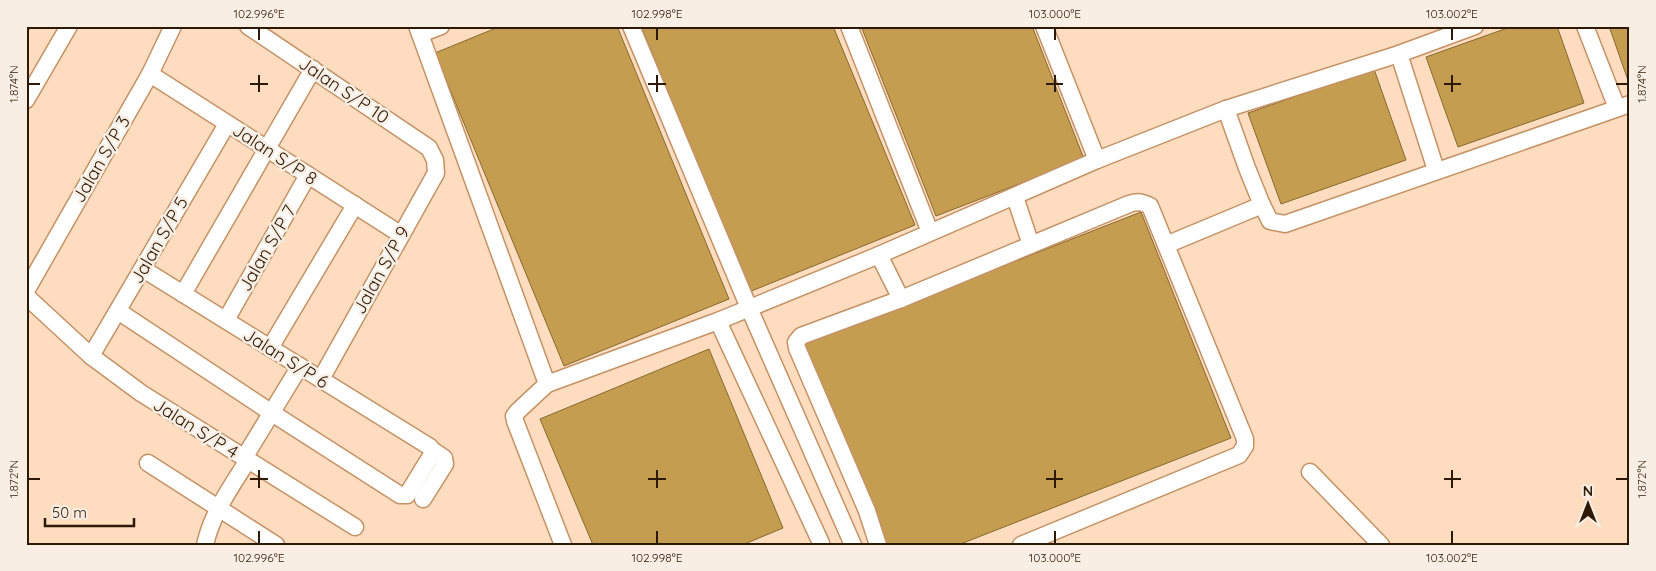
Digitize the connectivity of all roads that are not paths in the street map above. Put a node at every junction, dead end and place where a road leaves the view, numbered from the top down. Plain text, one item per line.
1 (69, 26) edge
2 (173, 26) edge
3 (248, 26) edge
4 (441, 26) edge
5 (631, 26) edge
6 (849, 26) edge
7 (1044, 26) edge
8 (1475, 26) edge
9 (1586, 26) edge
10 (418, 30) edge
11 (1399, 54) junction
12 (312, 69) junction
13 (150, 74) junction
14 (26, 100) edge
15 (1624, 106) edge
16 (1226, 109) junction
17 (227, 124) junction
18 (266, 148) junction
19 (435, 160) joint
20 (1097, 160) junction
21 (1436, 170) junction
22 (308, 175) junction
23 (1014, 197) junction
24 (355, 205) junction
25 (1262, 205) junction
26 (930, 232) junction
27 (400, 234) junction
28 (1032, 245) junction
29 (1166, 245) junction
30 (879, 255) junction
31 (143, 269) junction
32 (26, 291) edge
33 (183, 294) junction
34 (26, 296) edge
35 (901, 299) junction
36 (749, 308) junction
37 (118, 311) junction
38 (226, 320) junction
39 (718, 321) junction
40 (270, 348) junction
41 (91, 356) junction
42 (300, 366) junction
43 (321, 379) junction
44 (547, 384) junction
45 (272, 413) junction
46 (431, 448) junction
47 (246, 459) junction
48 (148, 462) dead end
49 (1310, 472) dead end
50 (423, 499) dead end
51 (218, 508) junction
52 (867, 511) junction
53 (356, 527) dead end
54 (848, 533) edge
55 (820, 544) edge
56 (205, 545) edge
57 (276, 545) edge
58 (563, 545) edge
59 (878, 545) edge
60 (1021, 545) edge
61 (1381, 545) edge

1 - 14 street
2 - 13 street, Jalan S/P 3
3 - 12 street, Jalan S/P 10
4 - 10 street
5 - 36 street
6 - 26 street
7 - 20 street
8 - 11 street
9 - 15 street
10 - 44 street
11 - 16 street
11 - 21 street
12 - 18 street
12 - 19 street, Jalan S/P 10
13 - 17 street, Jalan S/P 8
13 - 32 street, Jalan S/P 3
15 - 21 street
16 - 20 street
16 - 25 street
17 - 18 street, Jalan S/P 8
17 - 31 street, Jalan S/P 5
18 - 22 street, Jalan S/P 8
18 - 33 street
19 - 27 street, Jalan S/P 9
20 - 23 street
21 - 25 street
22 - 24 street, Jalan S/P 8
22 - 38 street, Jalan S/P 7
23 - 26 street
23 - 28 street
24 - 27 street, Jalan S/P 8
24 - 40 street
25 - 29 street
26 - 30 street
27 - 43 street, Jalan S/P 9
28 - 29 street
28 - 35 street
29 - 60 street
30 - 35 street
30 - 36 street
31 - 33 street, Jalan S/P 6
31 - 37 street, Jalan S/P 5
33 - 38 street, Jalan S/P 6
34 - 41 street, Jalan S/P 4
35 - 52 street
36 - 39 street
36 - 54 street
37 - 41 street, Jalan S/P 5
37 - 45 street
38 - 40 street, Jalan S/P 6
39 - 44 street
39 - 55 street
40 - 42 street, Jalan S/P 6
41 - 47 street, Jalan S/P 4
42 - 43 street, Jalan S/P 6
42 - 45 street
43 - 46 street, Jalan S/P 6
44 - 58 street
45 - 46 street
45 - 47 street
46 - 50 street
47 - 51 street
47 - 53 street, Jalan S/P 4
48 - 51 street
49 - 61 street
51 - 56 street
51 - 57 street
52 - 54 street
52 - 59 street
54 - 55 street

